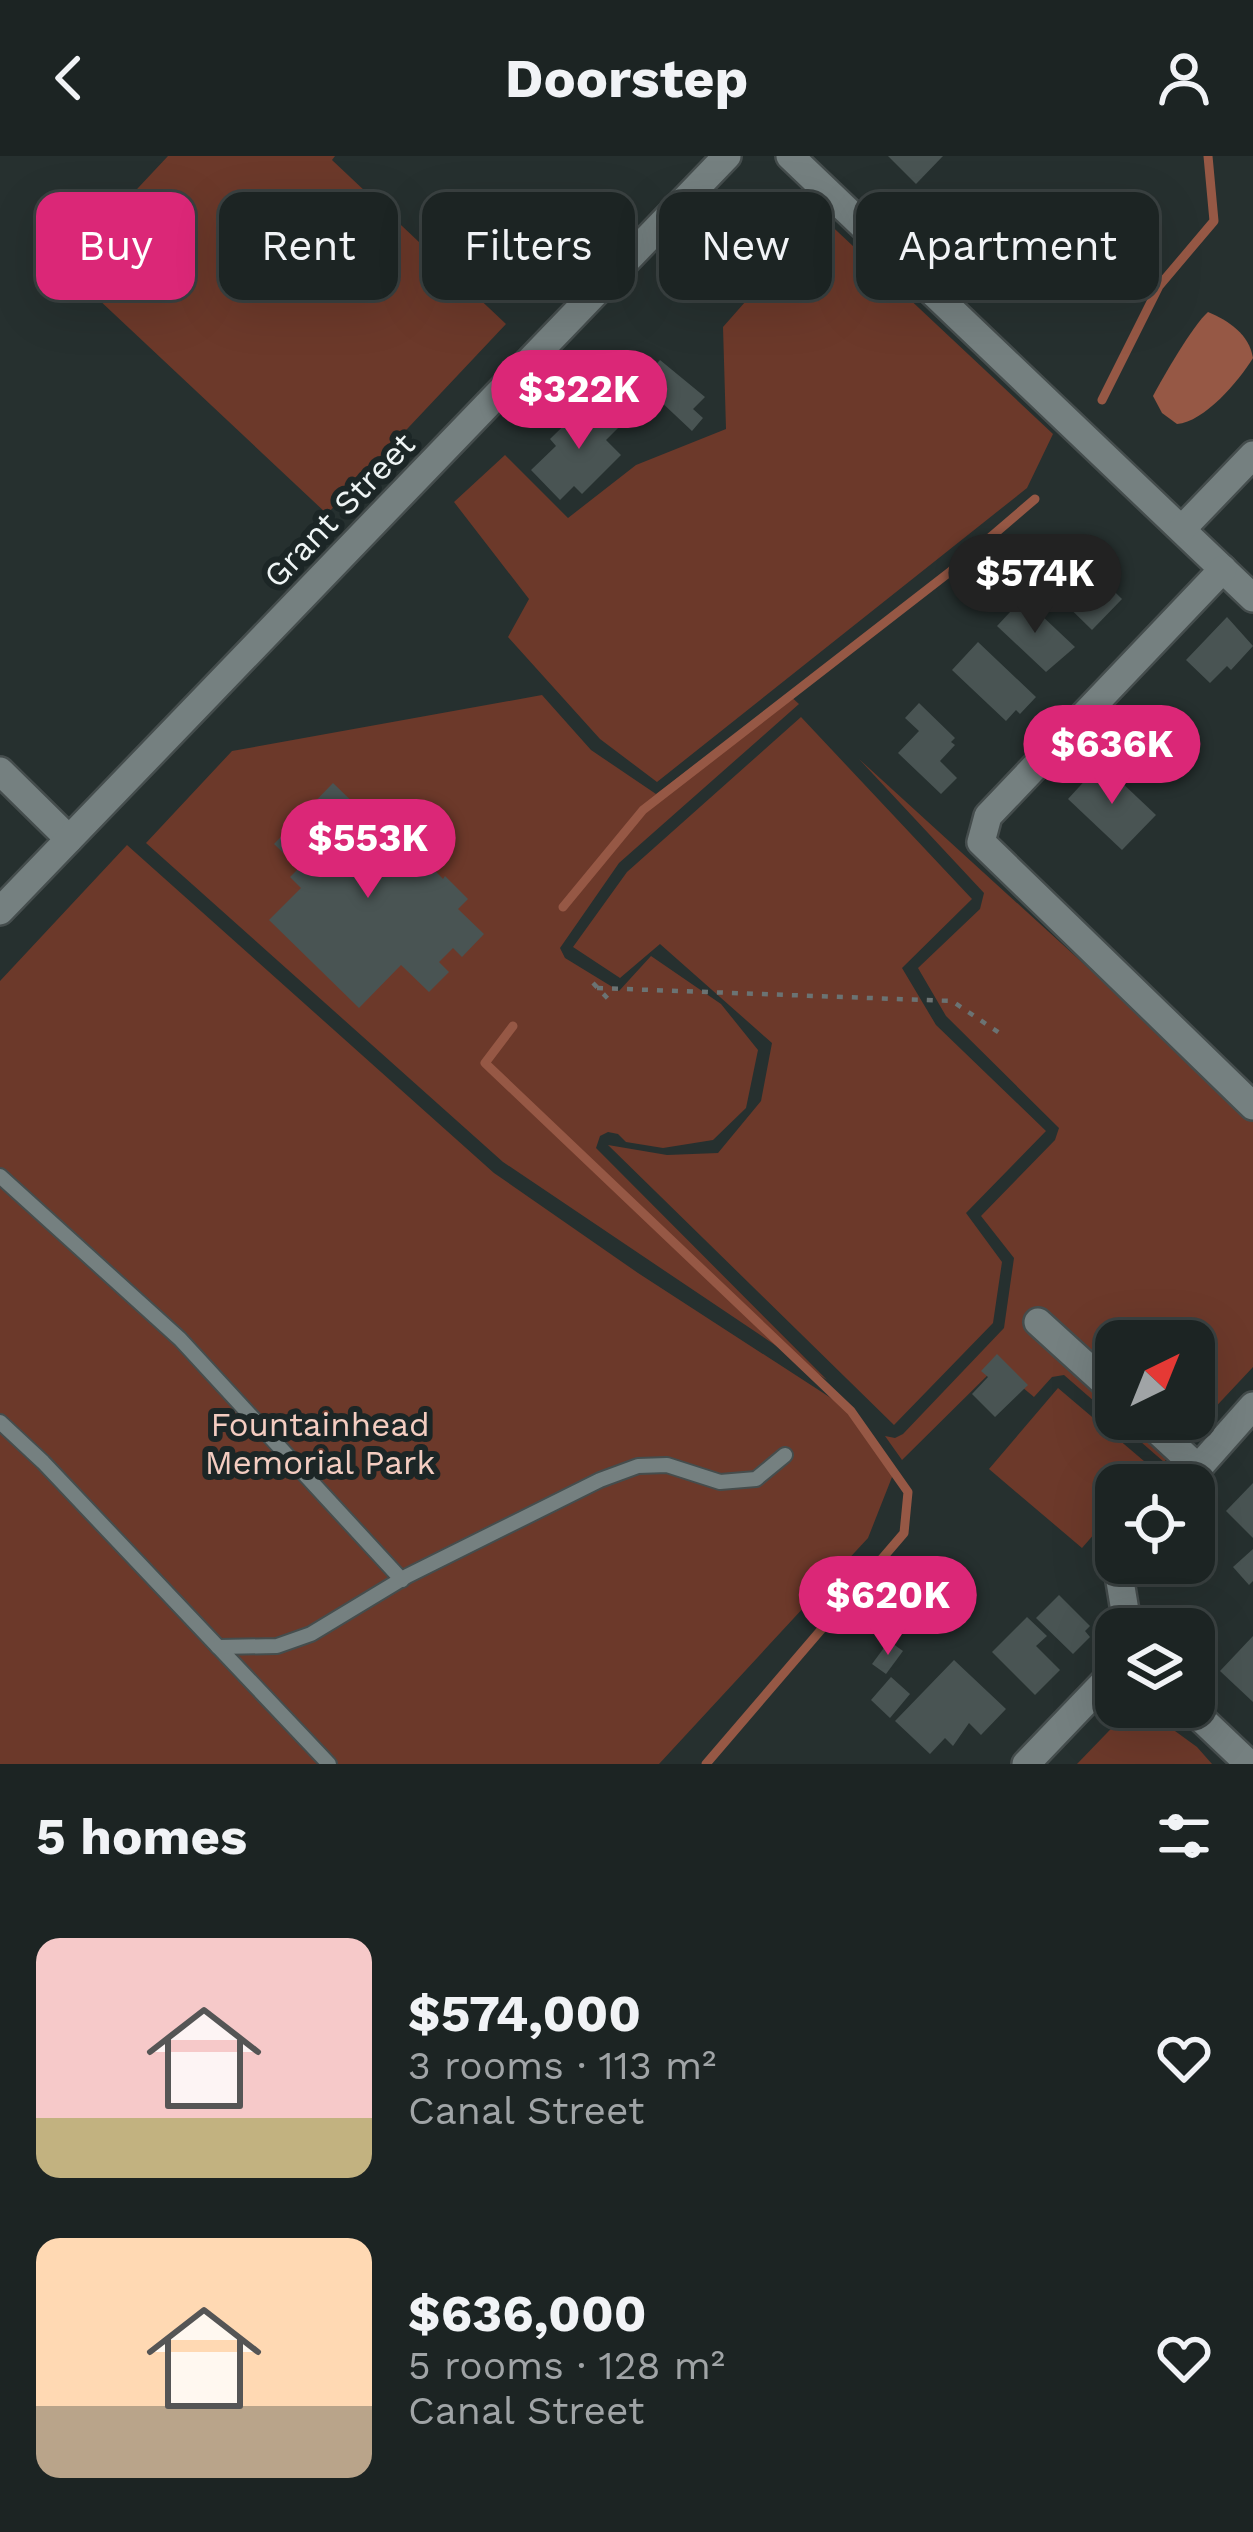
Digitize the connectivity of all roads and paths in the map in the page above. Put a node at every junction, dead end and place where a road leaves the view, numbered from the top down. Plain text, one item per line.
1 (727, 156) edge
2 (790, 156) edge
3 (1253, 455) edge
4 (1182, 529) junction
5 (1223, 569) junction
6 (1253, 598) edge
7 (0, 771) edge
8 (69, 839) junction
9 (0, 911) edge
10 (611, 1002) dead end
11 (1001, 1034) dead end
12 (1253, 1106) edge
13 (0, 1176) edge
14 (1038, 1322) dead end
15 (1095, 1374) edge
16 (1253, 1406) edge
17 (0, 1421) edge
18 (1162, 1440) edge
19 (785, 1455) dead end
20 (1181, 1464) edge
21 (1202, 1464) edge
22 (402, 1580) junction
23 (218, 1646) junction
24 (1095, 1692) edge
25 (1212, 1728) edge
26 (329, 1764) edge
27 (1026, 1764) edge
28 (1249, 1764) edge

1 - 8 street, Grant Street
2 - 4 street
3 - 4 street
4 - 5 street
5 - 6 street
5 - 12 street
7 - 8 street
8 - 9 street, Grant Street
10 - 11 path
13 - 22 lane
14 - 15 street
16 - 21 street
17 - 23 lane
18 - 20 street
19 - 22 lane
22 - 23 lane
23 - 26 lane
24 - 27 street
25 - 28 street

